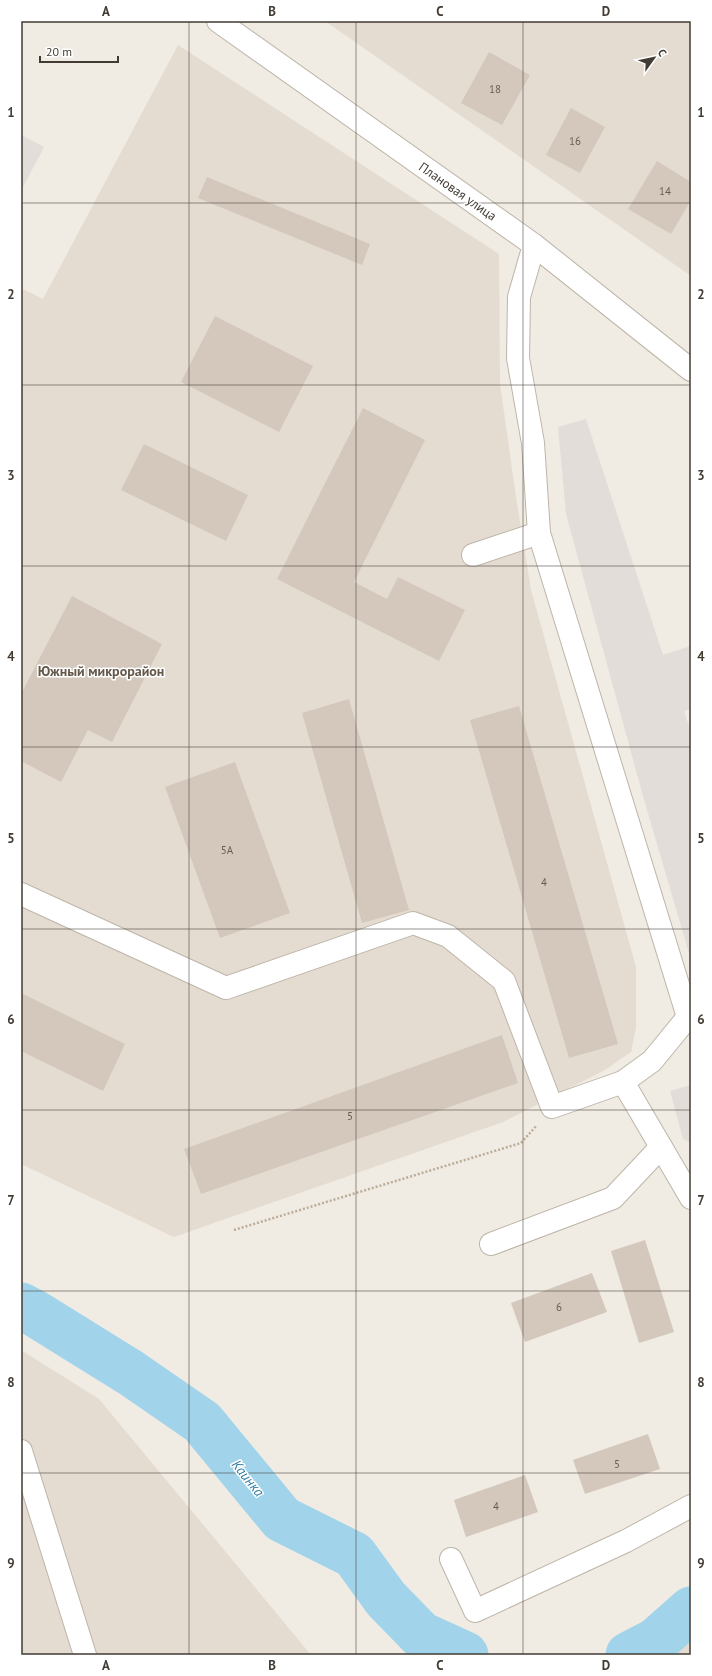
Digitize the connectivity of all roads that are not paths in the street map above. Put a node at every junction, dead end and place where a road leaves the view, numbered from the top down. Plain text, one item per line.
1 (218, 21) edge
2 (534, 245) junction
3 (691, 370) edge
4 (539, 533) junction
5 (473, 555) dead end
6 (21, 894) edge
7 (623, 1082) junction
8 (662, 1147) junction
9 (691, 1198) edge
10 (491, 1244) dead end
11 (21, 1451) edge
12 (691, 1506) edge
13 (451, 1559) dead end
14 (86, 1655) edge

1 - 2 street, Плановая улица
2 - 3 street, Плановая улица
2 - 4 street
4 - 5 street
4 - 7 street
6 - 7 street
7 - 8 street
8 - 9 street
8 - 10 street
11 - 14 street
12 - 13 street

